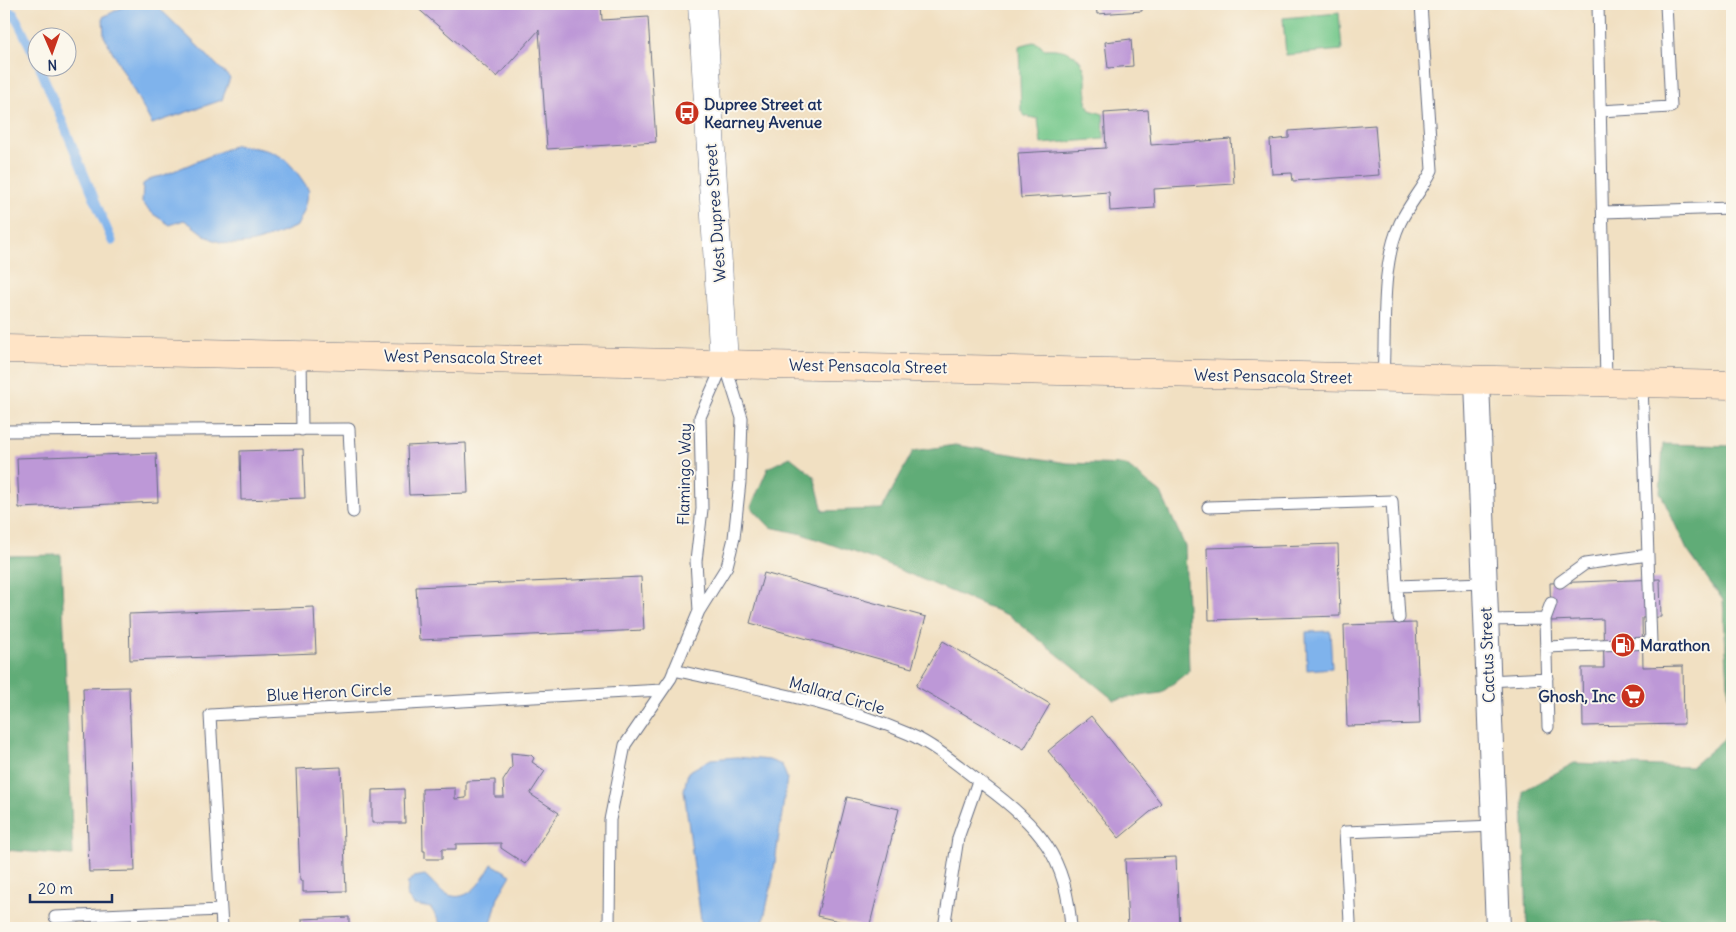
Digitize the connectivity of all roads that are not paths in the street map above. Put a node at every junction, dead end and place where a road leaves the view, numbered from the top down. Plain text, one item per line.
1 (702, 4) edge
2 (1421, 4) edge
3 (1598, 4) edge
4 (1666, 4) edge
5 (1600, 111) junction
6 (1732, 208) edge
7 (1603, 212) junction
8 (4, 349) edge
9 (301, 354) junction
10 (724, 362) junction
11 (1383, 379) junction
12 (1477, 381) junction
13 (1606, 383) junction
14 (1642, 384) junction
15 (1732, 385) edge
16 (302, 430) junction
17 (4, 431) edge
18 (1208, 507) dead end
19 (353, 512) dead end
20 (1648, 555) junction
21 (1560, 582) dead end
22 (1484, 584) junction
23 (1397, 586) junction
24 (1551, 603) dead end
25 (700, 611) junction
26 (1399, 618) dead end
27 (1545, 619) junction
28 (1486, 620) junction
29 (1546, 647) junction
30 (674, 670) junction
31 (1547, 678) junction
32 (1488, 681) junction
33 (662, 690) junction
34 (1548, 727) dead end
35 (978, 781) junction
36 (1494, 826) junction
37 (221, 910) junction
38 (55, 917) dead end
39 (1350, 922) dead end
40 (222, 928) edge
41 (609, 928) edge
42 (944, 928) edge
43 (1071, 928) edge
44 (1498, 928) edge

1 - 10 street, West Dupree Street
2 - 11 lane
3 - 5 lane
4 - 5 lane
5 - 7 lane
6 - 7 lane
7 - 13 lane
8 - 9 main road, West Pensacola Street
9 - 10 main road, West Pensacola Street
9 - 16 lane
10 - 11 main road, West Pensacola Street
10 - 25 lane, Flamingo Way
10 - 25 lane, Flamingo Way
11 - 12 main road, West Pensacola Street
12 - 13 main road, West Pensacola Street
12 - 22 street, Cactus Street
13 - 14 main road, West Pensacola Street
14 - 15 main road, West Pensacola Street
14 - 20 lane
16 - 17 lane
16 - 19 lane
18 - 23 lane
20 - 21 lane
20 - 29 lane
22 - 23 lane
22 - 28 street, Cactus Street
23 - 26 lane
24 - 27 lane
25 - 30 lane, Flamingo Way
27 - 28 lane
27 - 29 lane
28 - 32 street, Cactus Street
29 - 31 lane
30 - 33 lane, Flamingo Way
30 - 35 lane, Mallard Circle
31 - 32 lane
31 - 34 lane
32 - 36 street, Cactus Street
33 - 37 lane, Blue Heron Circle
33 - 41 lane, Flamingo Way
35 - 42 lane
35 - 43 lane, Mallard Circle
36 - 39 lane
36 - 44 street, Cactus Street
37 - 38 lane
37 - 40 lane, Blue Heron Circle

